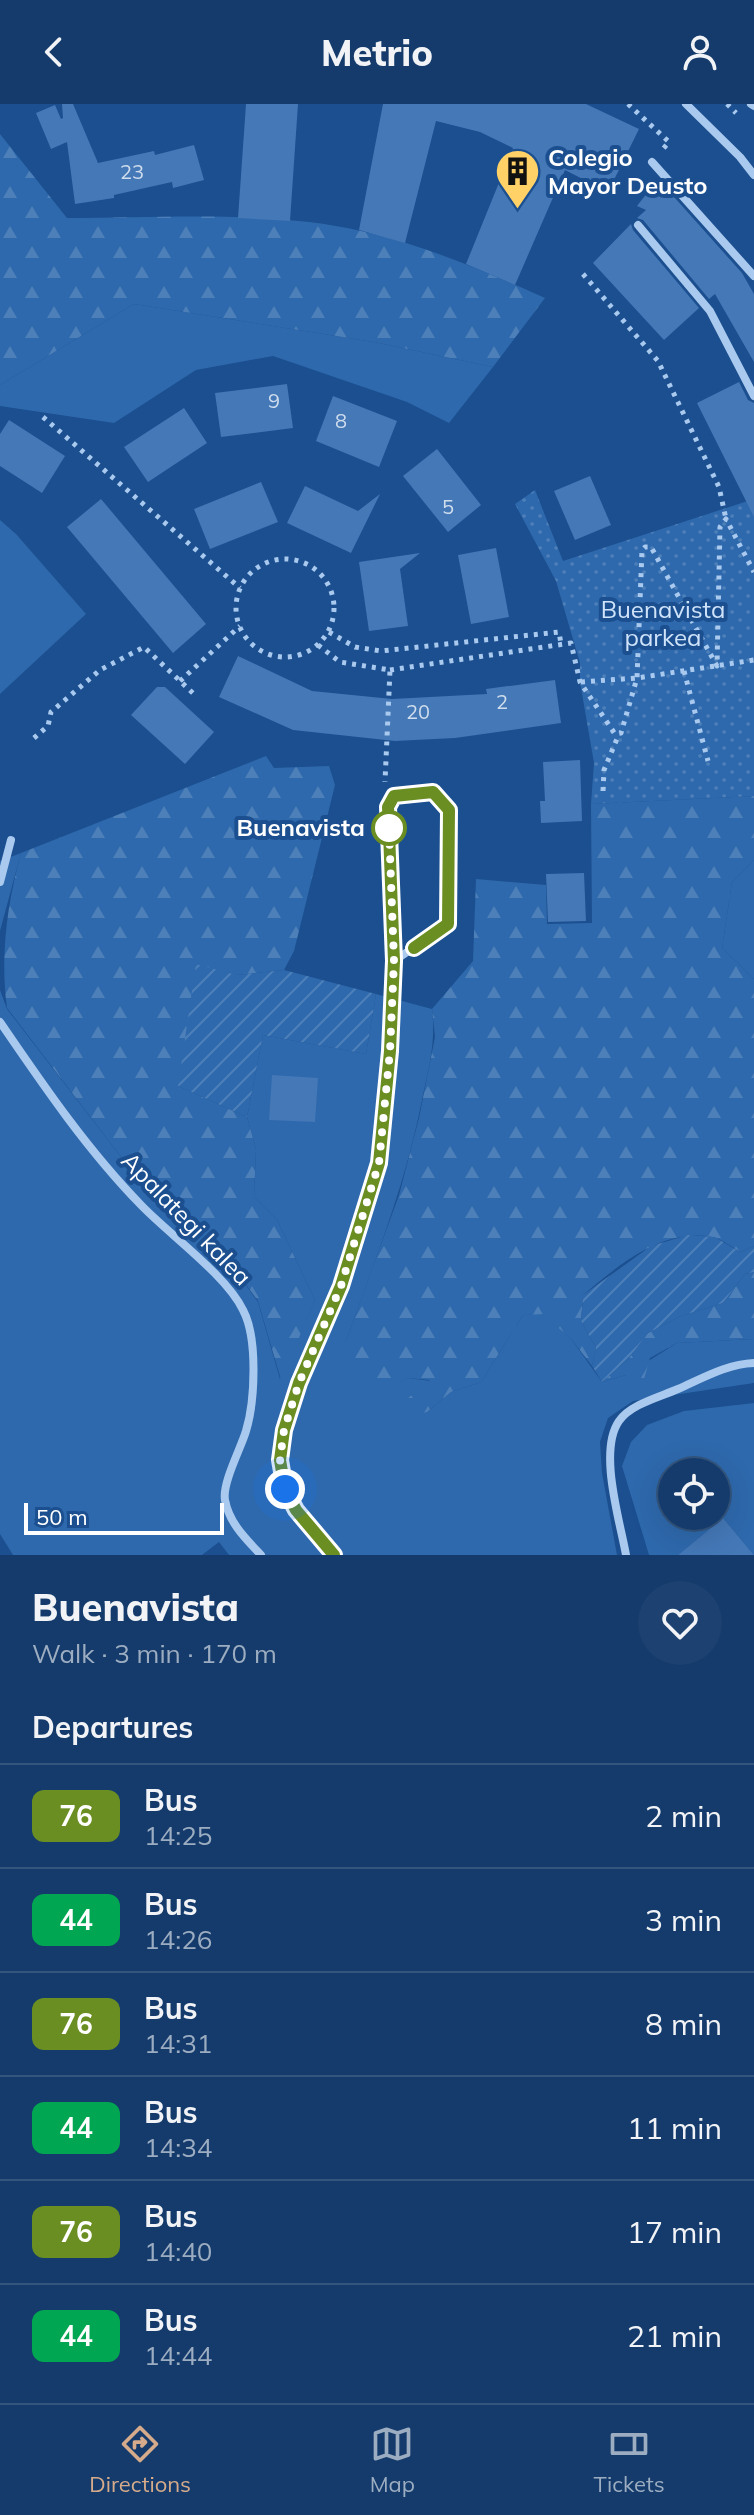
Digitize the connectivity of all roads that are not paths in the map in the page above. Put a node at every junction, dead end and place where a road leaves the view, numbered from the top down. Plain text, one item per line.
1 (686, 104) edge
2 (652, 162) road end
3 (754, 175) edge
4 (638, 225) dead end
5 (754, 276) edge
6 (754, 396) edge
7 (11, 840) dead end
8 (0, 882) edge
9 (394, 961) junction
10 (0, 1022) edge
11 (754, 1363) edge
12 (261, 1555) edge
13 (334, 1555) edge
14 (626, 1555) edge

1 - 3 street
2 - 5 street
4 - 6 street
7 - 8 street
9 - 9 street
9 - 13 street
10 - 12 street, Apalategi kalea
11 - 14 street

